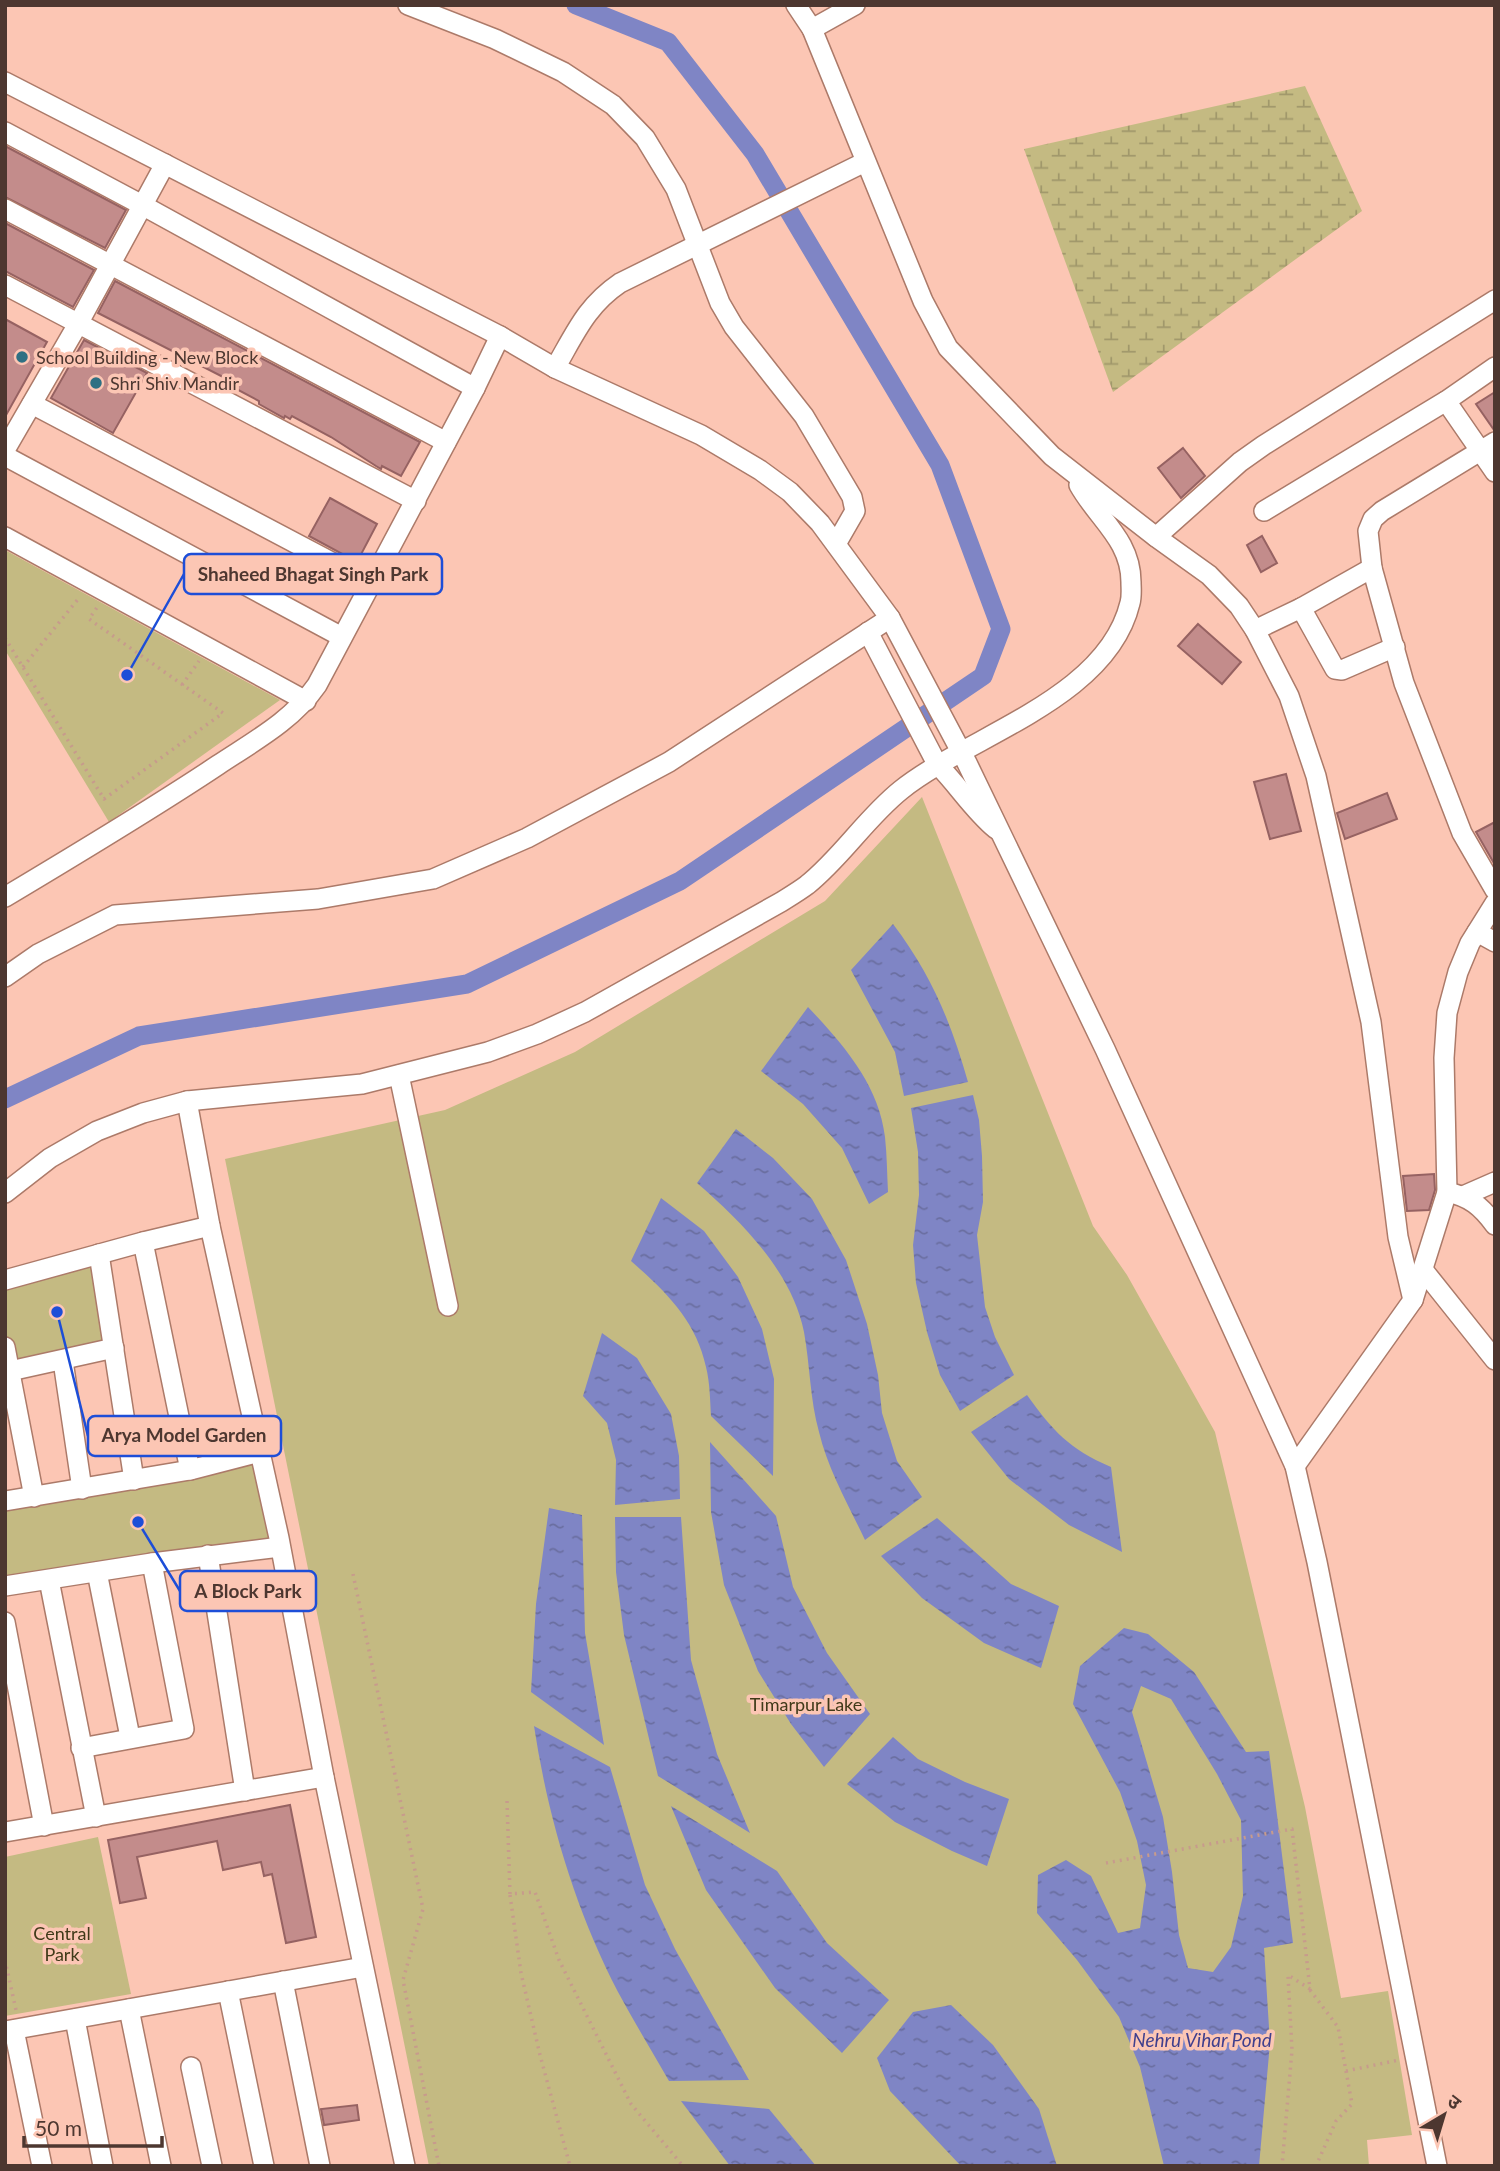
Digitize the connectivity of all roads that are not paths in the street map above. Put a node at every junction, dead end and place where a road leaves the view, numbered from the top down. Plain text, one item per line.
1 (408, 5) edge
2 (796, 5) edge
3 (855, 5) edge
4 (812, 29) junction
5 (5, 82) edge
6 (5, 132) edge
7 (865, 162) junction
8 (165, 164) junction
9 (142, 205) junction
10 (5, 209) edge
11 (701, 242) junction
12 (109, 264) junction
13 (5, 285) edge
14 (1495, 300) edge
15 (78, 324) junction
16 (500, 336) junction
17 (1495, 367) edge
18 (555, 368) junction
19 (475, 388) junction
20 (1446, 401) junction
21 (32, 404) junction
22 (446, 442) junction
23 (1487, 447) edge
24 (5, 450) edge
25 (5, 456) edge
26 (1495, 472) edge
27 (1075, 475) junction
28 (416, 500) junction
29 (1264, 511) dead end
30 (5, 537) edge
31 (1156, 537) junction
32 (836, 544) junction
33 (1372, 568) junction
34 (372, 583) junction
35 (1301, 608) junction
36 (890, 618) junction
37 (1255, 630) junction
38 (868, 632) junction
39 (342, 637) junction
40 (1395, 647) junction
41 (306, 701) junction
42 (961, 751) junction
43 (934, 757) junction
44 (1001, 834) junction
45 (1495, 891) edge
46 (5, 897) edge
47 (1495, 903) edge
48 (1477, 932) junction
49 (1495, 942) edge
50 (5, 977) edge
51 (399, 1075) junction
52 (187, 1101) junction
53 (1495, 1182) edge
54 (5, 1193) edge
55 (1455, 1194) junction
56 (1495, 1225) edge
57 (210, 1226) junction
58 (143, 1242) junction
59 (99, 1254) junction
60 (1424, 1271) junction
61 (5, 1280) edge
62 (1413, 1300) junction
63 (448, 1306) dead end
64 (5, 1347) edge
65 (114, 1348) junction
66 (63, 1360) junction
67 (1495, 1360) edge
68 (10, 1371) junction
69 (260, 1452) junction
70 (1295, 1466) junction
71 (190, 1470) junction
72 (134, 1480) junction
73 (82, 1489) junction
74 (34, 1497) junction
75 (5, 1501) edge
76 (280, 1546) junction
77 (208, 1555) junction
78 (152, 1563) junction
79 (97, 1572) junction
80 (49, 1580) junction
81 (5, 1586) edge
82 (5, 1622) edge
83 (130, 1737) junction
84 (81, 1748) junction
85 (324, 1777) junction
86 (245, 1791) junction
87 (96, 1817) junction
88 (44, 1826) junction
89 (5, 1832) edge
90 (363, 1967) junction
91 (283, 1981) junction
92 (228, 1991) junction
93 (129, 2009) junction
94 (75, 2018) junction
95 (12, 2025) edge
96 (191, 2067) dead end
97 (42, 2166) edge
98 (103, 2166) edge
99 (160, 2166) edge
100 (212, 2166) edge
101 (264, 2166) edge
102 (320, 2166) edge
103 (405, 2166) edge
104 (1437, 2166) edge

1 - 11 street
2 - 4 street
3 - 4 street
4 - 7 street
5 - 8 street
6 - 9 street
7 - 11 street
7 - 27 street
8 - 9 street
8 - 16 street
9 - 12 street
9 - 19 street
10 - 12 street
11 - 18 street
11 - 32 street
12 - 15 street
12 - 22 street
13 - 15 street
14 - 31 street
15 - 21 street
15 - 28 street
16 - 18 street
16 - 19 street
17 - 20 street
18 - 32 street
19 - 22 street
20 - 23 street
20 - 29 street
21 - 24 street
21 - 34 street
22 - 28 street
23 - 26 street
23 - 33 street
25 - 39 street
27 - 31 street
27 - 42 street
28 - 34 street
30 - 41 street
31 - 37 street
32 - 36 street
33 - 35 street
33 - 40 street
34 - 39 street
35 - 37 street
35 - 40 street
36 - 38 street
36 - 42 street
37 - 62 street
38 - 43 street
38 - 50 street
39 - 41 street
40 - 45 street
41 - 46 street
42 - 43 street
42 - 44 street
43 - 44 street
43 - 51 street
44 - 70 street
47 - 48 street
48 - 49 street
48 - 55 street
51 - 52 street
51 - 63 street
52 - 54 street
52 - 57 street
53 - 55 street
55 - 56 street
55 - 60 street
57 - 58 street
57 - 69 street
58 - 59 street
58 - 71 street
59 - 61 street
59 - 65 street
60 - 62 street
60 - 67 street
62 - 70 street
64 - 68 street
65 - 66 street
65 - 72 street
66 - 68 street
66 - 73 street
68 - 74 street
69 - 71 street
69 - 76 street
70 - 104 street
71 - 72 street
72 - 73 street
73 - 74 street
74 - 75 street
76 - 77 street
76 - 85 street
77 - 78 street
77 - 86 street
78 - 79 street
78 - 83 street
79 - 80 street
79 - 83 street
80 - 81 street
80 - 84 street
82 - 88 street
83 - 84 street
84 - 87 street
85 - 86 street
85 - 90 street
86 - 87 street
87 - 88 street
88 - 89 street
90 - 91 street
90 - 103 street
91 - 92 street
91 - 102 street
92 - 93 street
92 - 101 street
93 - 94 street
93 - 99 street
94 - 95 street
94 - 98 street
95 - 97 street
96 - 100 street

